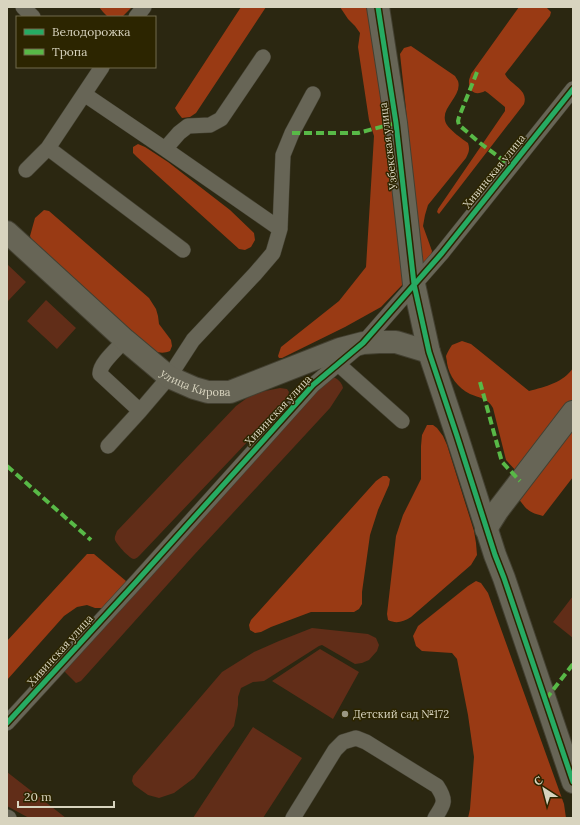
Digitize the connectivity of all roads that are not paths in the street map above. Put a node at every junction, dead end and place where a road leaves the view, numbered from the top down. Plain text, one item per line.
1 (23, 7) edge
2 (144, 7) edge
3 (383, 11) edge
4 (31, 16) edge
5 (137, 16) edge
6 (263, 57) dead end
7 (101, 68) edge
8 (573, 90) edge
9 (84, 94) junction
10 (313, 94) dead end
11 (48, 148) junction
12 (165, 149) junction
13 (26, 170) dead end
14 (280, 229) junction
15 (7, 232) edge
16 (183, 250) dead end
17 (414, 284) junction
18 (125, 340) junction
19 (364, 343) junction
20 (429, 352) junction
21 (338, 364) junction
22 (169, 377) junction
23 (140, 411) junction
24 (573, 412) edge
25 (402, 421) dead end
26 (108, 446) dead end
27 (486, 529) junction
28 (7, 723) edge
29 (573, 782) edge
30 (293, 818) edge
31 (435, 818) edge

1 - 4 lane
2 - 5 lane
3 - 17 street, Узбекская улица
6 - 12 lane
7 - 9 lane
8 - 17 lane, Хивинская улица
9 - 11 lane
9 - 12 lane
10 - 14 lane
11 - 13 lane
11 - 16 lane
12 - 14 lane
14 - 22 lane
15 - 18 street, улица Кирова
17 - 19 lane, Хивинская улица
17 - 20 street, Узбекская улица
18 - 22 street, улица Кирова
18 - 23 lane
19 - 20 street, улица Кирова
19 - 21 lane, Хивинская улица
19 - 22 street, улица Кирова
20 - 27 street, Узбекская улица
21 - 25 lane
21 - 28 lane, Хивинская улица
22 - 23 lane
23 - 26 lane
24 - 27 street
27 - 29 street, Узбекская улица
30 - 31 lane

